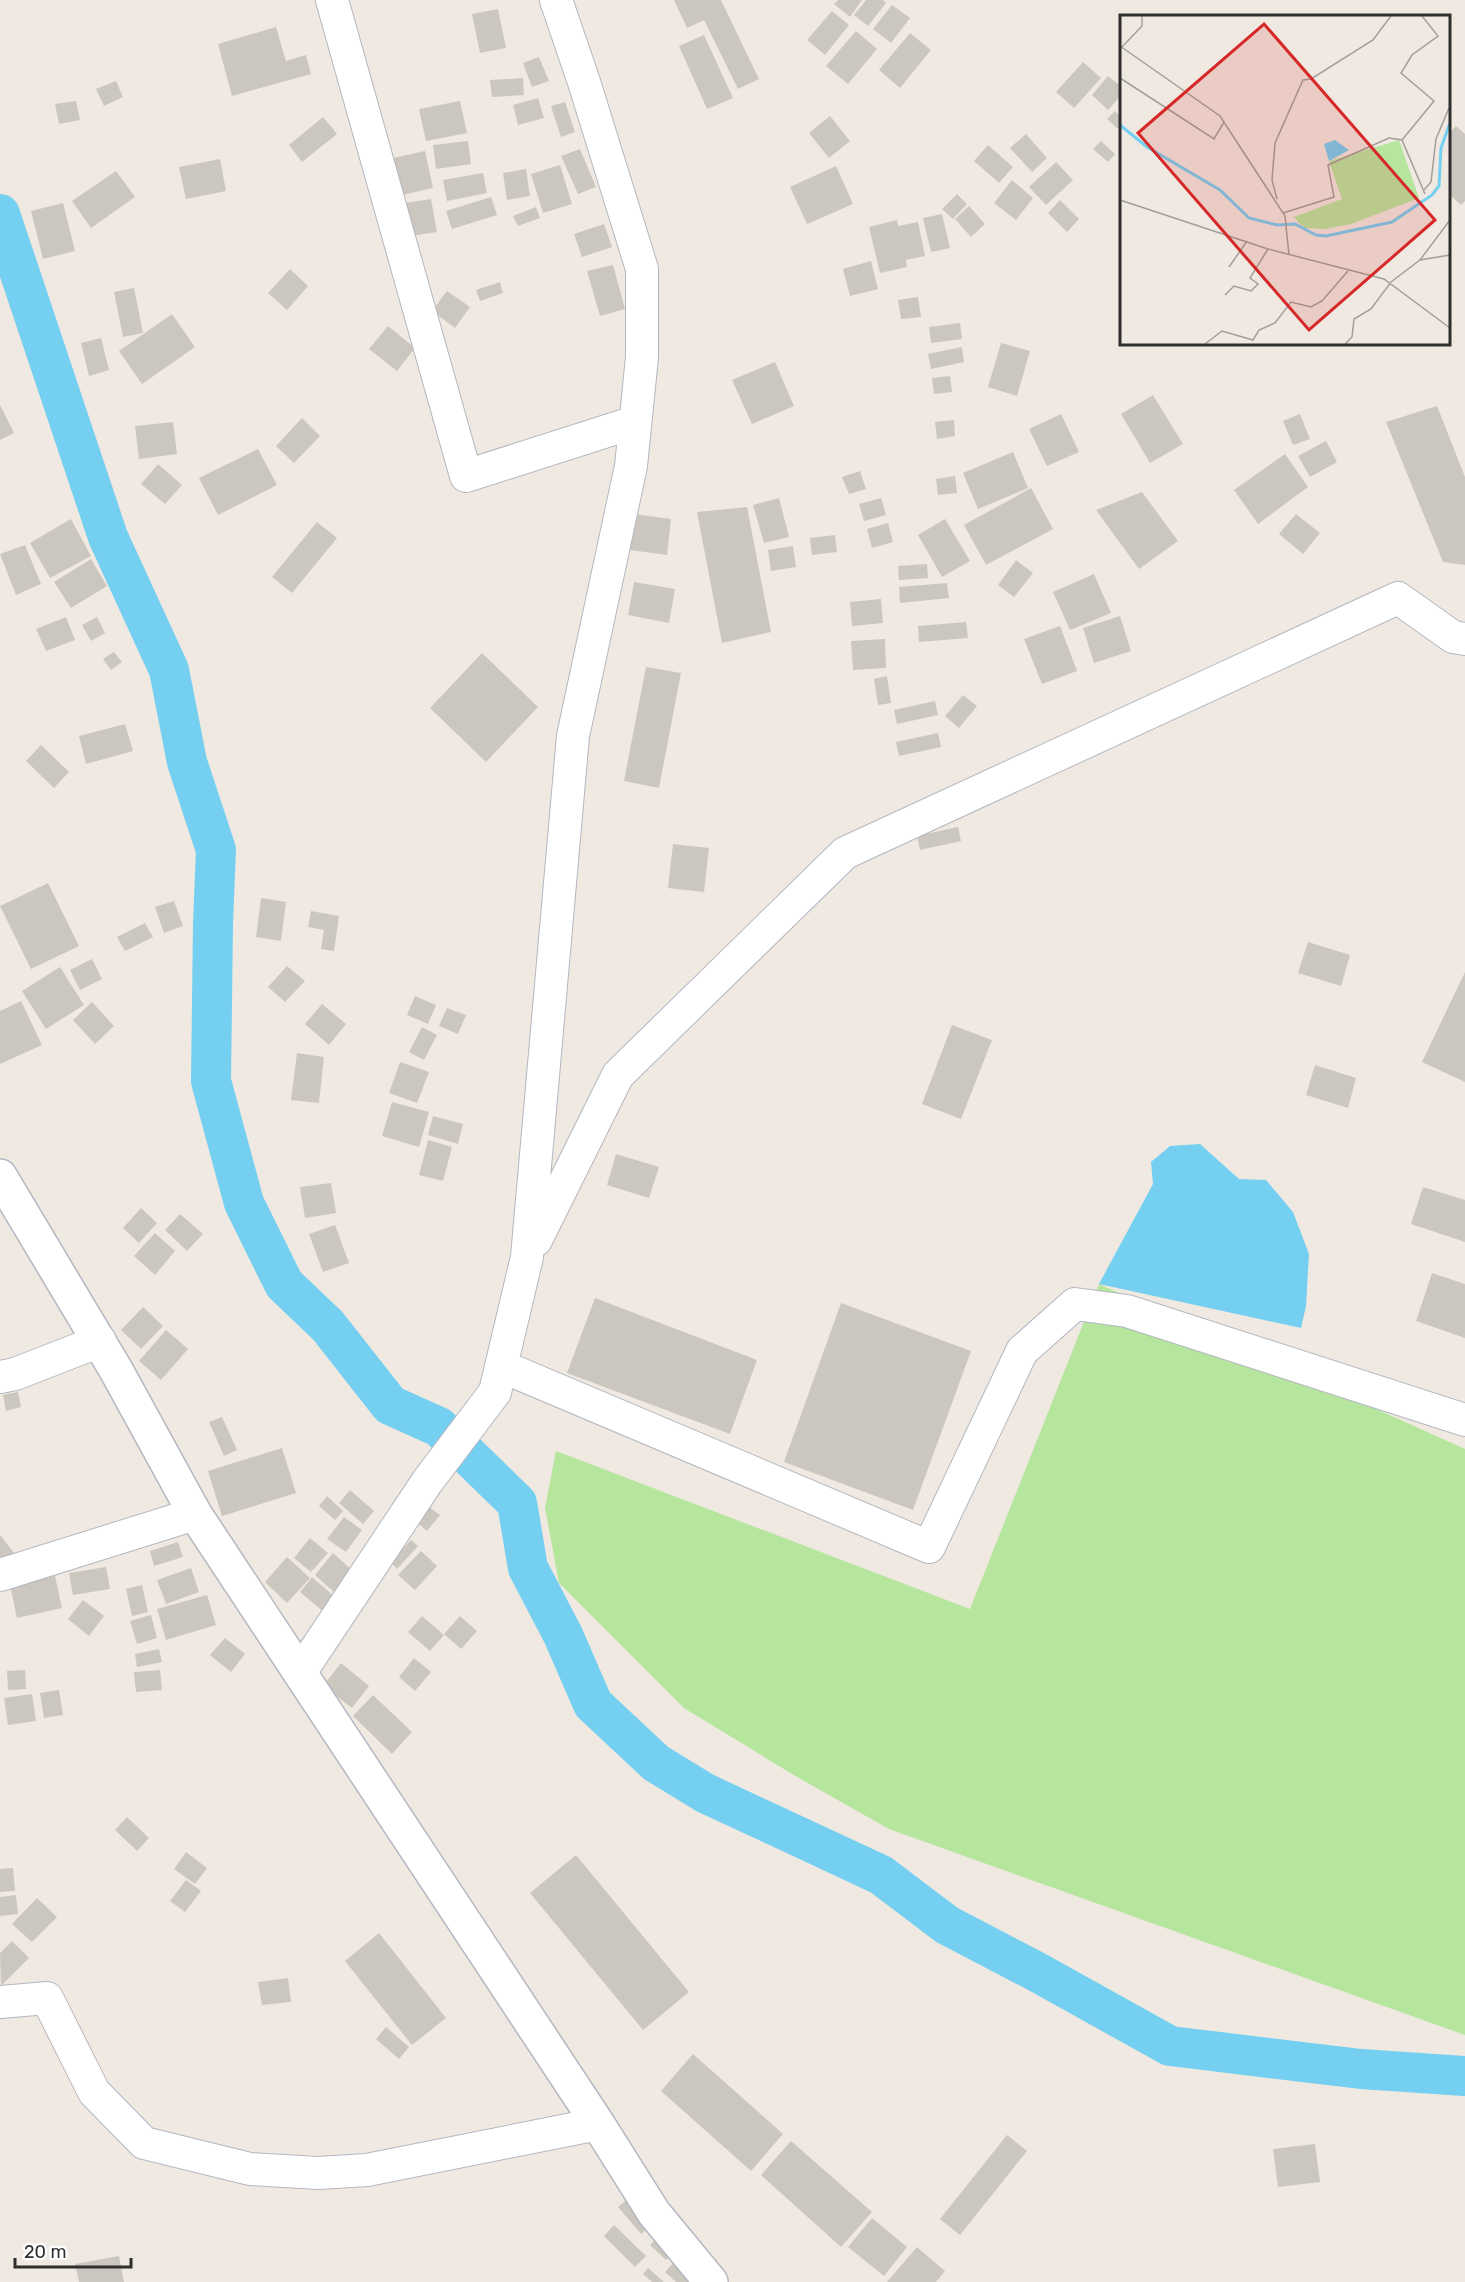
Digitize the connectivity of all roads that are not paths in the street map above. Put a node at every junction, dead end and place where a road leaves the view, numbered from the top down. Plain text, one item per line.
1 (332, 0) edge
2 (556, 0) edge
3 (635, 422) junction
4 (1465, 639) edge
5 (0, 1176) edge
6 (527, 1257) junction
7 (100, 1341) junction
8 (0, 1377) edge
9 (498, 1379) junction
10 (1465, 1420) edge
11 (195, 1514) junction
12 (0, 1575) edge
13 (300, 1673) junction
14 (0, 2002) edge
15 (598, 2124) junction
16 (711, 2282) edge

1 - 3 street
2 - 3 street
3 - 6 street
4 - 6 street
5 - 7 main road
6 - 9 street
7 - 8 street
7 - 11 main road
9 - 10 street
9 - 13 street
11 - 12 street
11 - 13 main road
13 - 15 main road
14 - 15 street
15 - 16 main road

